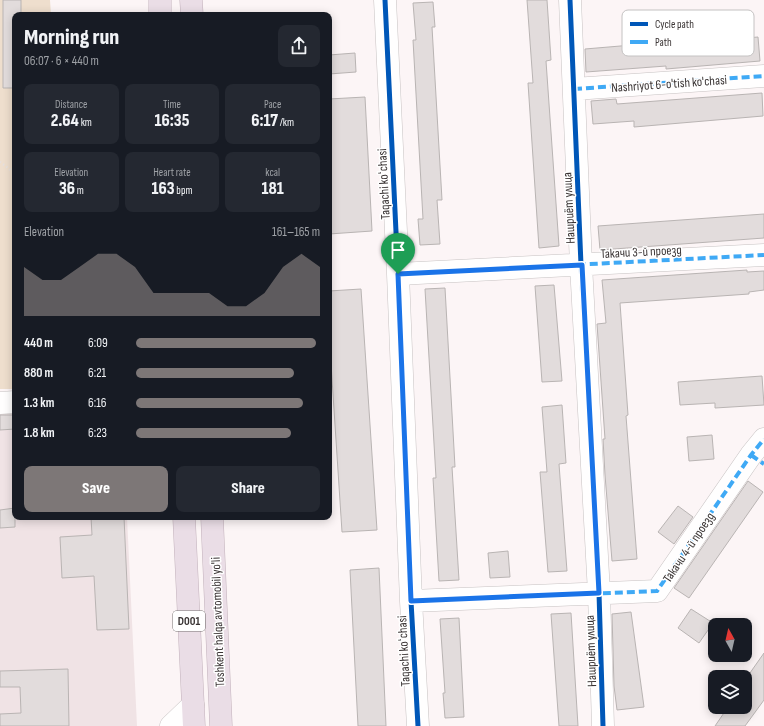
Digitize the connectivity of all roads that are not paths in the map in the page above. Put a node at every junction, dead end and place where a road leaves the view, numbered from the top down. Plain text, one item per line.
1 (160, 0) edge
2 (191, 0) edge
3 (385, 0) edge
4 (570, 0) edge
5 (160, 12) edge
6 (192, 12) edge
7 (764, 76) edge
8 (574, 89) junction
9 (764, 255) edge
10 (582, 265) junction
11 (398, 274) junction
12 (12, 402) edge
13 (0, 403) edge
14 (760, 453) edge
15 (184, 520) edge
16 (212, 520) edge
17 (599, 593) junction
18 (411, 601) junction
19 (216, 616) junction
20 (189, 617) junction
21 (193, 716) edge
22 (171, 726) edge
23 (221, 726) edge
24 (418, 726) edge
25 (603, 726) edge

1 - 5 highway
2 - 6 highway
3 - 11 street, Taqachi koʻchasi
4 - 8 street, Нашриёт улица
7 - 8 street, Nashriyot 6-o'tish ko'chasi
8 - 10 street, Нашриёт улица
9 - 10 street, Такачи 3-й проезд
10 - 11 street, Такачи 3-й проезд
10 - 17 street, Нашриёт улица
11 - 18 street, Taqachi koʻchasi
12 - 13 street
14 - 17 street, Такачи 4-й проезд
15 - 20 highway, D001
16 - 19 highway, Toshkent halqa avtomobil yo'li / D001
17 - 18 street, Такачи 4-й проезд
17 - 25 street, Нашриёт улица
18 - 24 street, Taqachi koʻchasi
19 - 20 highway
19 - 23 highway, Toshkent halqa avtomobil yo'li / D001
20 - 21 highway, D001
21 - 22 street

